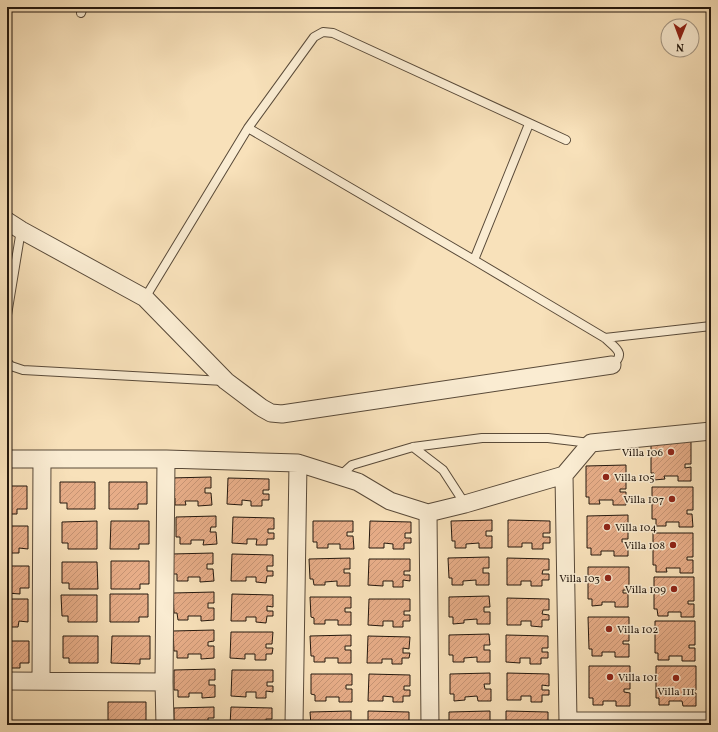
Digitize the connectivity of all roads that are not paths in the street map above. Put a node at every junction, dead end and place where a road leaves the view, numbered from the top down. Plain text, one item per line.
1 (529, 124) junction
2 (248, 128) junction
3 (566, 140) dead end
4 (14, 226) edge
5 (474, 260) junction
6 (145, 298) junction
7 (7, 315) edge
8 (711, 326) edge
9 (605, 338) junction
10 (7, 362) edge
11 (612, 365) joint
12 (226, 381) junction
13 (711, 431) edge
14 (591, 443) junction
15 (413, 448) junction
16 (42, 459) junction
17 (166, 459) junction
18 (7, 460) edge
19 (298, 463) junction
20 (564, 475) junction
21 (340, 476) junction
22 (465, 504) junction
23 (428, 513) junction
24 (7, 681) edge
25 (41, 681) junction
26 (164, 682) junction
27 (711, 721) edge
28 (568, 723) edge
29 (165, 725) edge
30 (294, 725) edge
31 (430, 725) edge

1 - 2 lane
1 - 3 lane
1 - 5 lane
2 - 5 lane
2 - 6 lane
4 - 6 street
4 - 7 lane
5 - 9 lane
6 - 12 street
8 - 9 lane
9 - 11 lane
10 - 12 lane
11 - 12 street
13 - 14 street
14 - 15 lane
14 - 20 street
15 - 21 lane
15 - 22 lane
16 - 17 street
16 - 18 street
16 - 25 street
17 - 19 street
17 - 26 street
19 - 21 street
19 - 30 street
20 - 22 street
20 - 28 street
21 - 23 street
22 - 23 street
23 - 31 street
24 - 25 street
25 - 26 street
26 - 29 street
27 - 28 street

